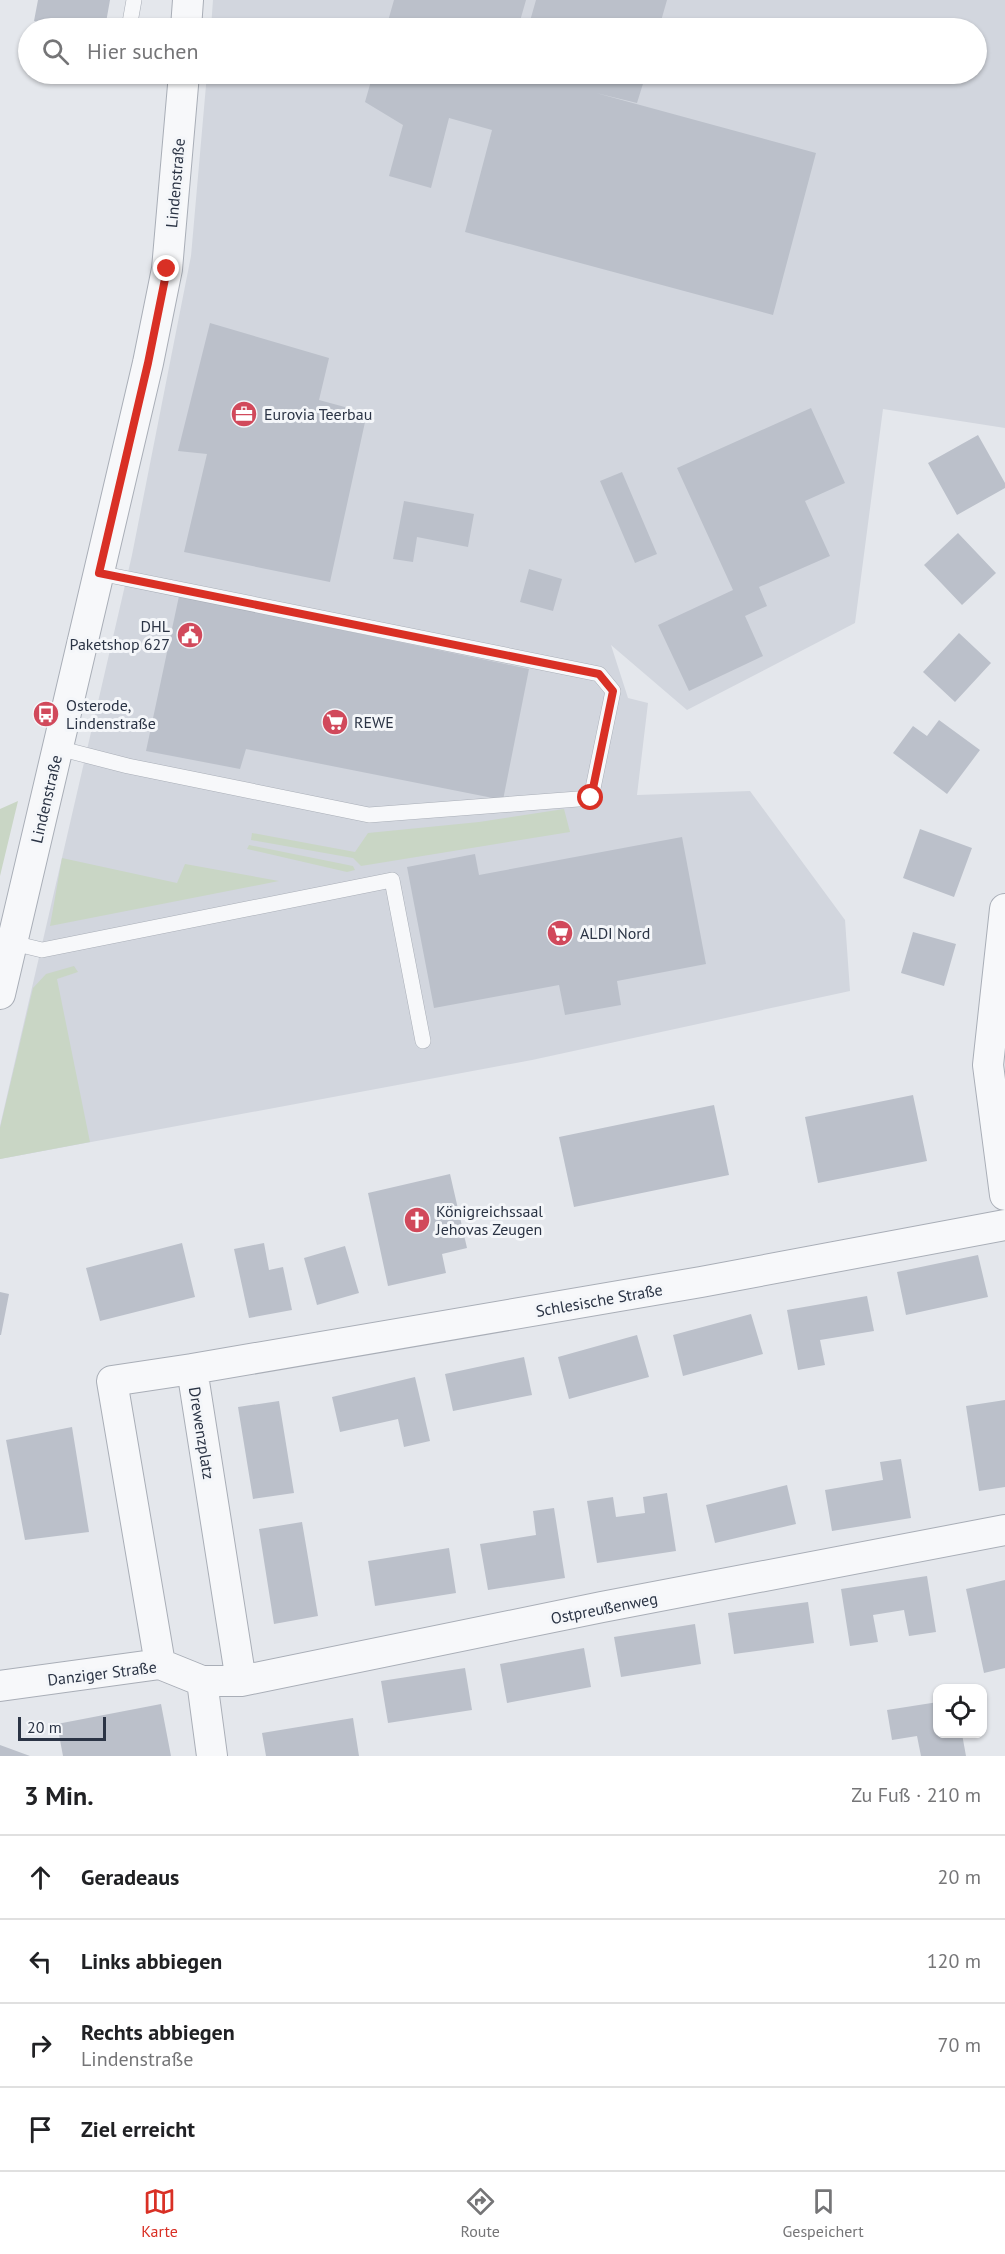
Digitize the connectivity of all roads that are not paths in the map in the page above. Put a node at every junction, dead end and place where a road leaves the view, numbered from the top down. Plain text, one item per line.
1 (134, 0) edge
2 (188, 0) edge
3 (131, 18) edge
4 (187, 18) edge
5 (183, 84) edge
6 (99, 573) junction
7 (58, 748) junction
8 (1005, 909) edge
9 (13, 943) junction
10 (0, 994) edge
11 (423, 1041) dead end
12 (1005, 1195) edge
13 (1005, 1225) edge
14 (192, 1369) junction
15 (1005, 1530) edge
16 (160, 1664) junction
17 (202, 1681) junction
18 (242, 1681) junction
19 (0, 1686) edge
20 (212, 1756) edge

1 - 3 lane
2 - 4 street
5 - 6 street, Lindenstraße
6 - 7 street, Lindenstraße
6 - 7 lane
7 - 9 street, Lindenstraße
8 - 12 street
9 - 10 street, Lindenstraße
9 - 11 lane
13 - 14 street, Schlesische Straße
14 - 16 street, Drewenzplatz
14 - 18 street, Drewenzplatz
15 - 18 street, Ostpreußenweg
16 - 17 street, Danziger Straße
16 - 19 street, Danziger Straße
17 - 18 street, Ostpreußenweg
17 - 20 street

